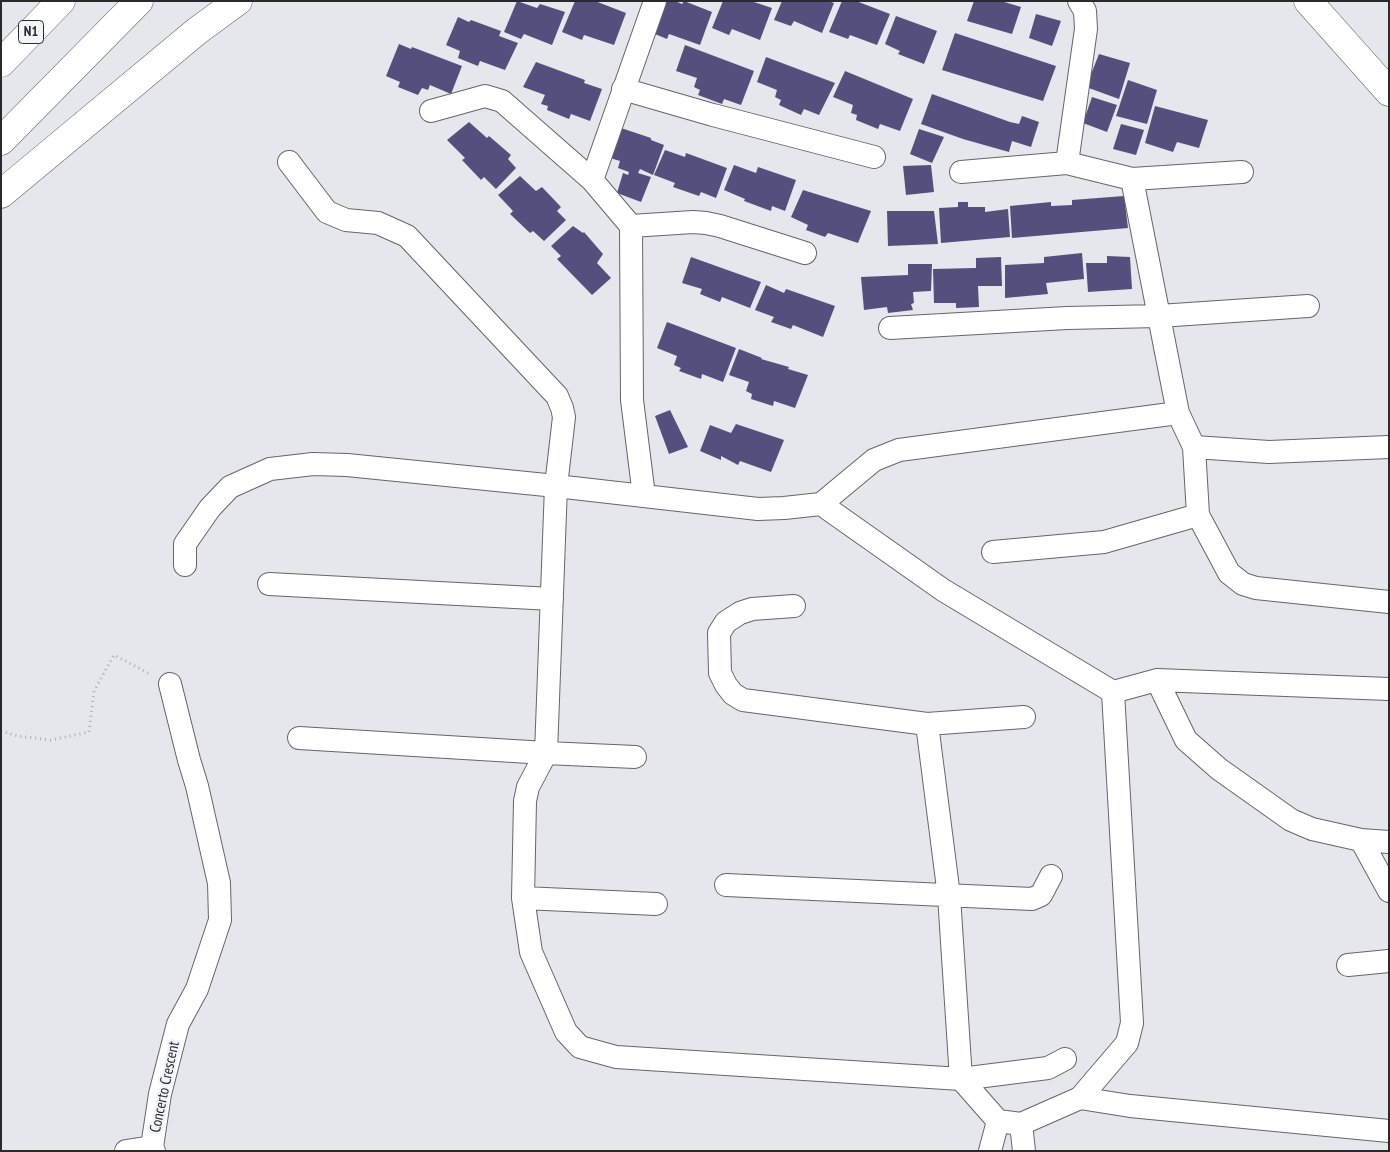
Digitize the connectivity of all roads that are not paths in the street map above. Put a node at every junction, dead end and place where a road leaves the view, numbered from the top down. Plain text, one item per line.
1 (61, 1) edge
2 (139, 1) edge
3 (238, 1) edge
4 (655, 1) edge
5 (1079, 1) edge
6 (1308, 1) edge
7 (1, 63) edge
8 (624, 89) junction
9 (1389, 92) edge
10 (431, 111) dead end
11 (1, 141) edge
12 (874, 158) dead end
13 (289, 162) dead end
14 (1067, 163) junction
15 (961, 172) dead end
16 (1242, 172) dead end
17 (1132, 179) junction
18 (592, 180) junction
19 (1, 194) edge
20 (631, 226) junction
21 (805, 253) dead end
22 (1308, 306) dead end
23 (1159, 316) junction
24 (890, 328) dead end
25 (1178, 413) junction
26 (1194, 447) junction
27 (1389, 447) edge
28 (556, 486) junction
29 (644, 496) junction
30 (821, 504) junction
31 (1198, 515) junction
32 (993, 552) dead end
33 (185, 565) dead end
34 (269, 584) dead end
35 (552, 599) junction
36 (1389, 602) edge
37 (794, 606) dead end
38 (1157, 680) junction
39 (170, 684) road end
40 (1389, 689) edge
41 (1113, 692) junction
42 (1024, 717) dead end
43 (927, 724) junction
44 (299, 738) dead end
45 (546, 753) junction
46 (634, 757) dead end
47 (1361, 840) junction
48 (1389, 842) edge
49 (1050, 876) dead end
50 (726, 885) dead end
51 (1389, 891) edge
52 (949, 896) junction
53 (523, 898) junction
54 (656, 904) dead end
55 (1389, 961) edge
56 (1348, 965) dead end
57 (1065, 1059) dead end
58 (961, 1079) junction
59 (1080, 1098) junction
60 (998, 1122) junction
61 (1021, 1124) junction
62 (1389, 1131) edge
63 (153, 1149) edge
64 (126, 1151) edge
65 (990, 1151) edge
66 (1024, 1151) edge

1 - 7 highway, N1
2 - 11 highway
3 - 19 highway
4 - 8 street
5 - 14 street
6 - 9 highway
8 - 12 street
8 - 18 street
10 - 18 street
13 - 28 street
14 - 15 street
14 - 17 street
16 - 17 street
17 - 23 street
18 - 20 street
20 - 21 street
20 - 29 street
22 - 23 street
23 - 24 street
23 - 25 street
25 - 26 street
25 - 30 street
26 - 27 street
26 - 31 street
28 - 29 street
28 - 33 street
28 - 35 street
29 - 30 street
30 - 41 street
31 - 32 street
31 - 36 street
34 - 35 street
35 - 45 street
37 - 43 street
38 - 40 street
38 - 41 street
38 - 47 street
39 - 63 street, Concerto Crescent
41 - 59 street
42 - 43 street
43 - 52 street
44 - 45 street
45 - 46 street
45 - 53 street
47 - 48 street
47 - 51 street
49 - 52 street
50 - 52 street
52 - 58 street
53 - 54 street
53 - 58 street
55 - 56 street
57 - 58 street
58 - 60 street
59 - 61 street
59 - 62 street
60 - 61 street
60 - 65 street
61 - 66 street
63 - 64 street

